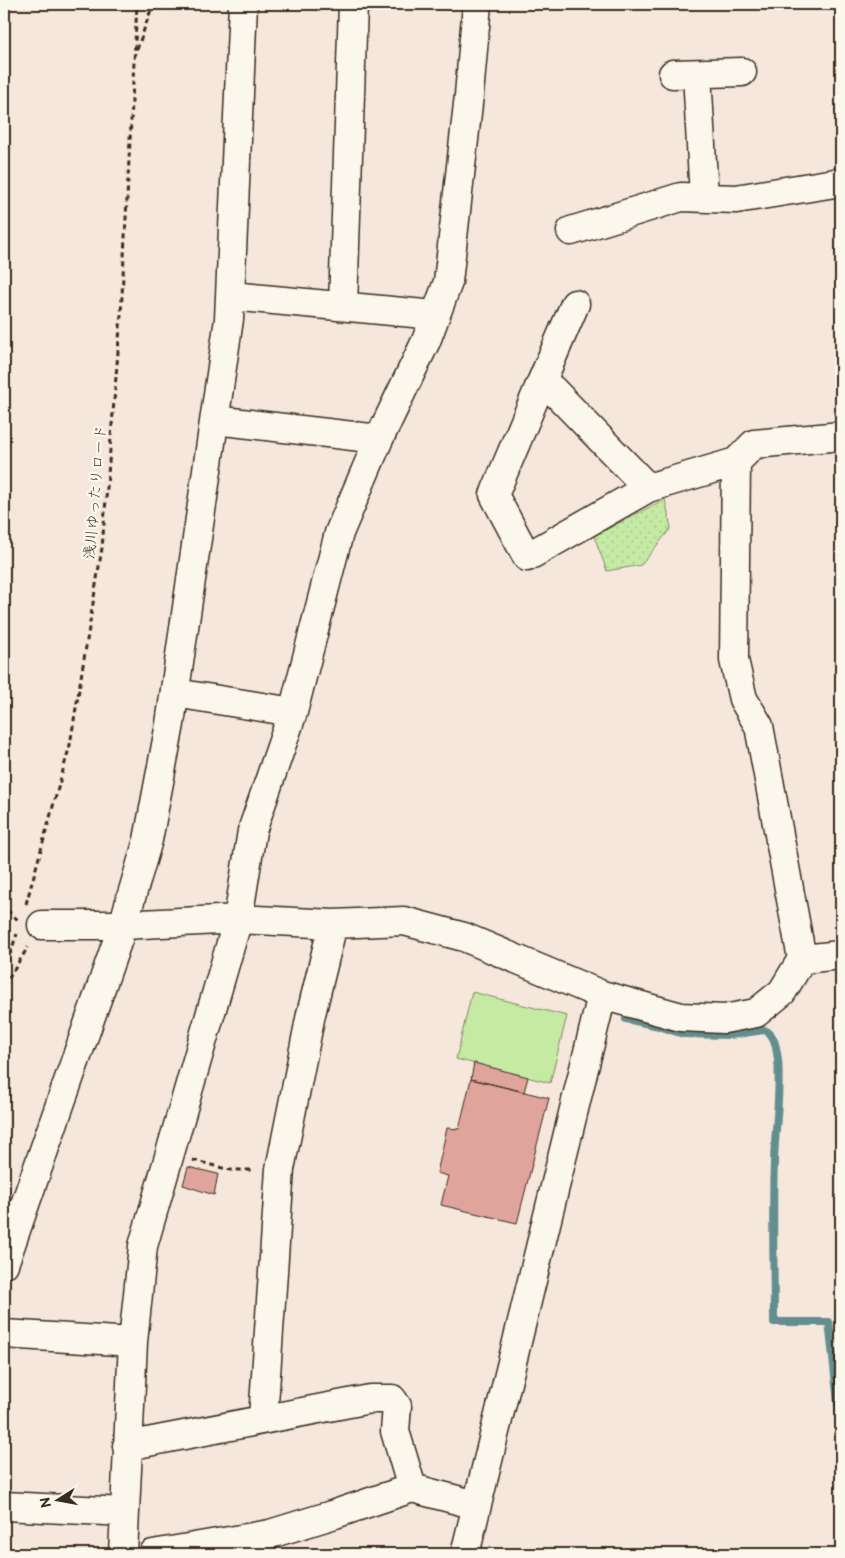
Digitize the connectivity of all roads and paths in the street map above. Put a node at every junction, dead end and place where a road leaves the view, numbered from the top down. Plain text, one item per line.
1 (137, 4) edge
2 (152, 4) edge
3 (243, 4) edge
4 (353, 4) edge
5 (477, 4) edge
6 (133, 62) junction
7 (742, 72) dead end
8 (841, 182) edge
9 (704, 198) junction
10 (571, 231) dead end
11 (231, 296) junction
12 (575, 304) dead end
13 (343, 306) junction
14 (435, 314) junction
15 (538, 390) junction
16 (215, 420) junction
17 (841, 436) edge
18 (379, 439) junction
19 (736, 462) junction
20 (648, 488) junction
21 (176, 693) junction
22 (293, 712) junction
23 (238, 919) junction
24 (26, 921) junction
25 (333, 924) junction
26 (123, 925) junction
27 (841, 955) edge
28 (802, 959) junction
29 (4, 972) edge
30 (4, 986) edge
31 (602, 994) junction
32 (169, 1154) junction
33 (280, 1169) junction
34 (4, 1264) edge
35 (4, 1334) edge
36 (133, 1342) junction
37 (263, 1419) junction
38 (127, 1446) junction
39 (412, 1488) junction
40 (476, 1505) junction
41 (4, 1506) edge
42 (125, 1512) junction
43 (270, 1544) edge
44 (123, 1554) edge
45 (153, 1554) edge
46 (464, 1554) edge

1 - 6 path, 浅川ゆったりロード
2 - 6 path
3 - 11 street
4 - 13 street
5 - 14 street
6 - 24 path, 浅川ゆったりロード
7 - 9 street
8 - 9 street
9 - 10 street
11 - 13 street
11 - 16 street
12 - 15 street
13 - 14 street
14 - 18 street
15 - 20 street
15 - 20 street
16 - 18 street
16 - 21 street
17 - 19 street
18 - 22 street
19 - 20 street
19 - 28 street
21 - 22 street
21 - 26 street
22 - 23 street
23 - 25 street
23 - 26 street
23 - 32 street
24 - 26 street
24 - 29 path, 浅川ゆったりロード
24 - 30 path
25 - 31 street
25 - 33 street
26 - 34 street
27 - 28 street
28 - 31 street
31 - 40 street
32 - 33 path
32 - 36 street
33 - 37 street
35 - 36 street
36 - 38 street
37 - 38 street
37 - 39 street
38 - 42 street
39 - 40 street
39 - 43 street
40 - 46 street
41 - 42 street
42 - 44 street
43 - 45 street

